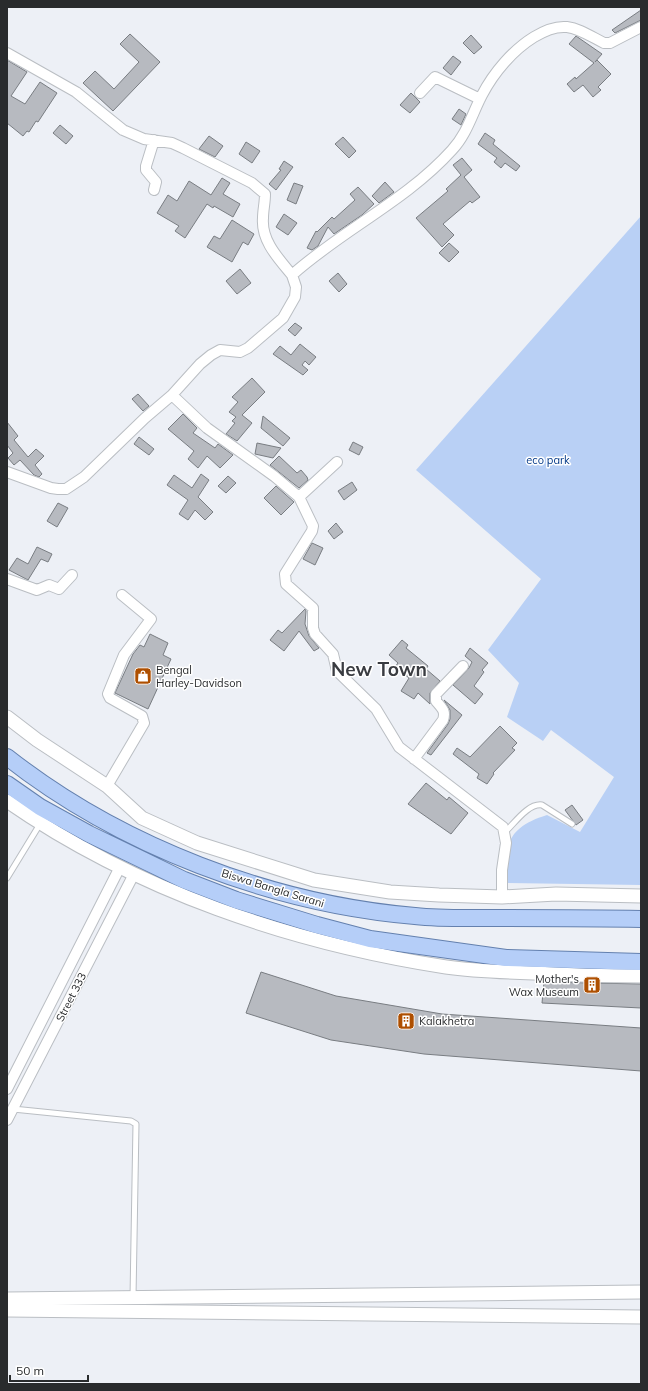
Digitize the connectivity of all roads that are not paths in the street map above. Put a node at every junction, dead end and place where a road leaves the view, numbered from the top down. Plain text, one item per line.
1 (641, 28) edge
2 (7, 53) edge
3 (420, 93) dead end
4 (480, 99) junction
5 (154, 140) junction
6 (154, 190) dead end
7 (292, 275) junction
8 (172, 395) junction
9 (337, 462) dead end
10 (7, 472) edge
11 (299, 497) junction
12 (72, 575) dead end
13 (7, 579) edge
14 (122, 595) dead end
15 (463, 666) dead end
16 (7, 717) edge
17 (7, 757) edge
18 (414, 759) junction
19 (7, 784) edge
20 (107, 786) junction
21 (7, 801) edge
22 (41, 823) junction
23 (572, 824) dead end
24 (505, 832) junction
25 (120, 867) junction
26 (134, 874) junction
27 (7, 878) edge
28 (641, 896) edge
29 (502, 897) junction
30 (641, 919) edge
31 (641, 962) edge
32 (641, 976) edge
33 (7, 1089) edge
34 (13, 1109) junction
35 (7, 1120) edge
36 (641, 1292) edge
37 (133, 1298) junction
38 (7, 1299) edge
39 (7, 1310) edge
40 (641, 1317) edge

1 - 4 street
2 - 5 street
3 - 4 street
4 - 7 street
5 - 6 street
5 - 7 street
7 - 8 street
8 - 10 street
8 - 11 street
9 - 11 street
11 - 18 street
12 - 13 street
14 - 20 street
15 - 18 street
16 - 20 street
17 - 30 main road, Biswa Bangla Sarani
18 - 24 street
19 - 31 main road, Biswa Bangla Sarani
20 - 29 street
21 - 22 street
22 - 25 street
22 - 27 lane
23 - 24 lane
24 - 29 street
25 - 26 street
25 - 33 street, Street 333
26 - 32 street
26 - 34 street, Street 333
28 - 29 street
34 - 35 street, Street 333
34 - 37 lane
36 - 37 street
37 - 38 street
39 - 40 street

